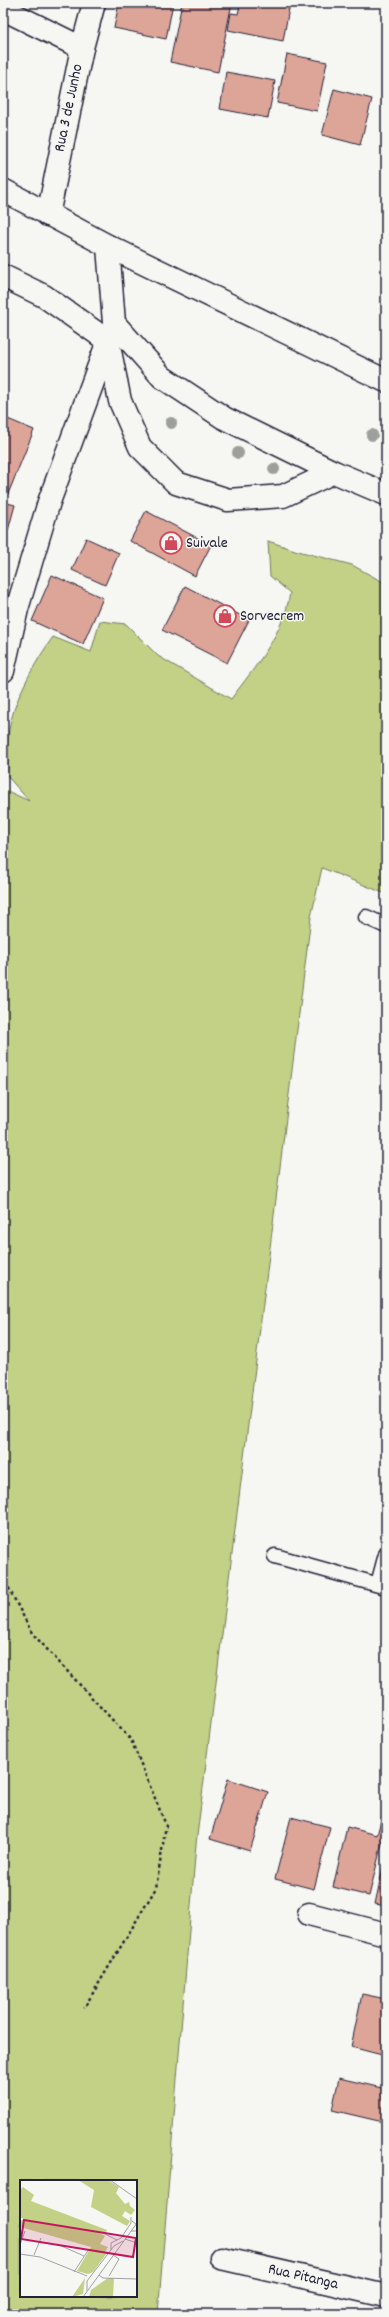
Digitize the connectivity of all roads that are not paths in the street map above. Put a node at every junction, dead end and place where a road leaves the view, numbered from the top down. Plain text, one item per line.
1 (94, 3) edge
2 (3, 9) edge
3 (82, 48) junction
4 (3, 190) edge
5 (48, 214) junction
6 (108, 246) junction
7 (3, 276) edge
8 (111, 332) junction
9 (386, 381) edge
10 (334, 472) junction
11 (386, 494) edge
12 (3, 671) edge
13 (366, 917) dead end
14 (386, 926) edge
15 (386, 1554) edge
16 (275, 1556) dead end
17 (382, 1586) edge
18 (309, 1914) dead end
19 (386, 1934) edge
20 (221, 2258) dead end
21 (386, 2296) edge

1 - 3 street, Rua 3 de Junho
2 - 3 street
3 - 5 street, Rua 3 de Junho
4 - 5 street
5 - 6 street
6 - 8 street
6 - 9 street
7 - 8 street
8 - 10 street
8 - 10 street
8 - 12 street
10 - 11 street
13 - 14 lane
15 - 17 lane
16 - 17 lane
18 - 19 street
20 - 21 street, Rua Pitanga

